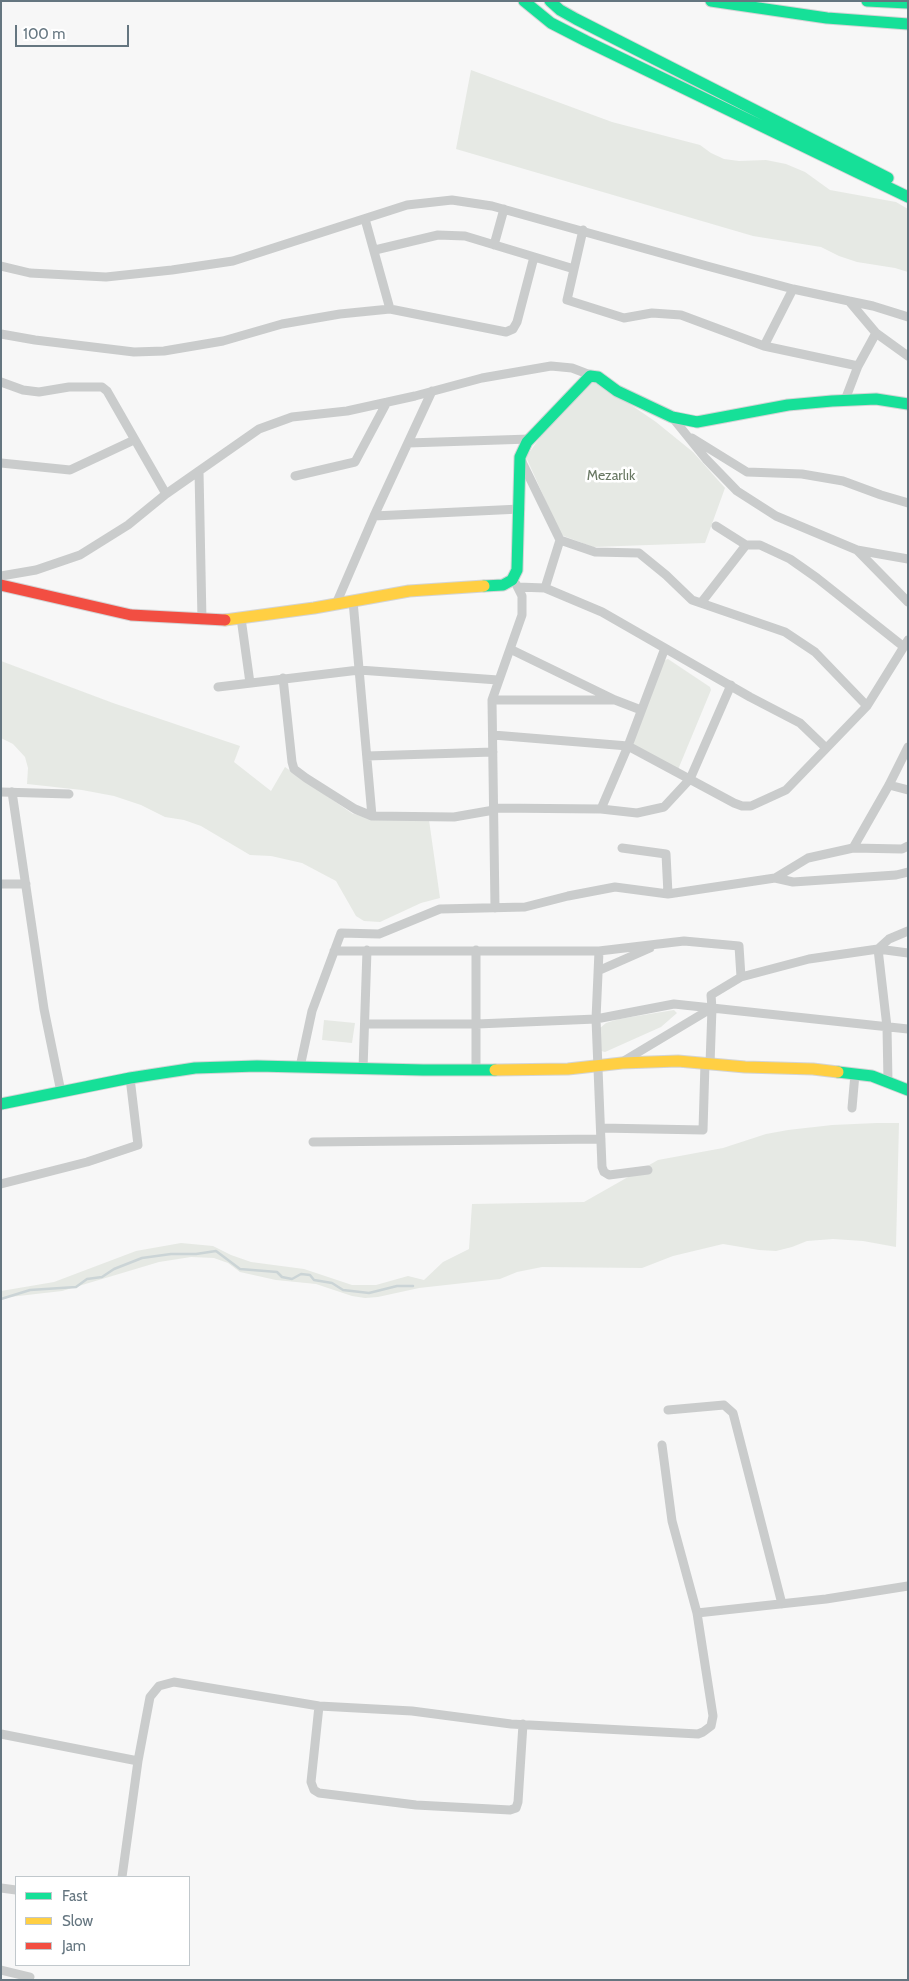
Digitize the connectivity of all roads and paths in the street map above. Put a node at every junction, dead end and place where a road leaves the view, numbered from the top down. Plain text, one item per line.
1 (524, 1) edge
2 (550, 1) edge
3 (711, 1) edge
4 (866, 1) edge
5 (908, 3) edge
6 (908, 24) edge
7 (908, 188) edge
8 (908, 197) edge
9 (504, 209) junction
10 (366, 218) junction
11 (582, 230) junction
12 (494, 245) junction
13 (375, 250) junction
14 (534, 257) junction
15 (1, 266) edge
16 (574, 269) junction
17 (792, 289) junction
18 (848, 301) junction
19 (390, 309) junction
20 (908, 317) edge
21 (876, 333) junction
22 (1, 334) edge
23 (764, 346) junction
24 (908, 356) edge
25 (858, 366) junction
26 (593, 376) junction
27 (1, 382) edge
28 (432, 391) junction
29 (845, 400) junction
30 (387, 402) junction
31 (908, 404) edge
32 (672, 417) junction
33 (686, 434) junction
34 (530, 439) junction
35 (134, 440) junction
36 (408, 443) junction
37 (520, 457) junction
38 (1, 463) edge
39 (199, 471) junction
40 (295, 476) dead end
41 (166, 494) junction
42 (908, 503) edge
43 (520, 509) junction
44 (374, 516) junction
45 (716, 526) dead end
46 (560, 540) junction
47 (746, 545) junction
48 (857, 550) junction
49 (908, 559) edge
50 (1, 576) edge
51 (515, 583) junction
52 (1, 585) edge
53 (545, 588) junction
54 (353, 601) junction
55 (908, 602) edge
56 (701, 603) junction
57 (336, 604) junction
58 (241, 618) junction
59 (202, 620) junction
60 (906, 643) edge
61 (665, 648) junction
62 (510, 649) junction
63 (360, 670) junction
64 (284, 678) junction
65 (498, 680) junction
66 (250, 683) junction
67 (731, 685) junction
68 (218, 687) dead end
69 (492, 700) junction
70 (615, 700) junction
71 (866, 706) junction
72 (641, 710) junction
73 (492, 735) junction
74 (628, 746) junction
75 (908, 747) edge
76 (826, 748) junction
77 (493, 752) junction
78 (367, 756) junction
79 (690, 779) junction
80 (890, 785) junction
81 (908, 790) edge
82 (1, 792) edge
83 (12, 792) junction
84 (69, 794) dead end
85 (494, 809) junction
86 (601, 809) junction
87 (372, 816) junction
88 (908, 846) edge
89 (622, 848) dead end
90 (853, 848) junction
91 (908, 872) edge
92 (775, 878) junction
93 (1, 884) edge
94 (26, 884) junction
95 (668, 894) junction
96 (495, 908) junction
97 (908, 931) edge
98 (660, 944) junction
99 (878, 949) junction
100 (367, 950) junction
101 (476, 950) junction
102 (334, 951) junction
103 (600, 951) junction
104 (908, 954) edge
105 (600, 970) junction
106 (741, 977) junction
107 (712, 1008) junction
108 (596, 1020) junction
109 (364, 1024) junction
110 (477, 1024) junction
111 (887, 1027) junction
112 (908, 1029) edge
113 (622, 1062) junction
114 (598, 1064) junction
115 (708, 1064) junction
116 (300, 1067) junction
117 (363, 1069) junction
118 (476, 1069) junction
119 (855, 1074) junction
120 (130, 1078) junction
121 (888, 1082) junction
122 (907, 1089) edge
123 (61, 1092) junction
124 (1, 1104) edge
125 (852, 1108) dead end
126 (601, 1128) junction
127 (601, 1139) junction
128 (313, 1142) dead end
129 (648, 1170) dead end
130 (1, 1184) edge
131 (668, 1410) dead end
132 (662, 1445) dead end
133 (908, 1586) edge
134 (782, 1604) junction
135 (697, 1613) junction
136 (319, 1706) junction
137 (523, 1724) junction
138 (1, 1734) edge
139 (138, 1761) junction
140 (122, 1876) edge
141 (1, 1888) edge
142 (15, 1890) edge
143 (1, 1970) edge
144 (30, 1977) dead end

1 - 8 main road
2 - 7 main road
3 - 6 main road
4 - 5 main road
9 - 10 street
9 - 11 street
9 - 12 street
10 - 13 street
10 - 15 street
11 - 16 street
11 - 17 street
12 - 13 street
12 - 14 street
13 - 19 street
14 - 16 street
14 - 19 street
16 - 23 street
17 - 18 street
17 - 23 street
18 - 20 street
18 - 21 street
19 - 22 street
21 - 24 street
21 - 25 street
23 - 25 street
25 - 29 street
26 - 28 street
26 - 32 main road
26 - 34 main road
27 - 35 street
28 - 30 street
28 - 36 street
29 - 31 main road
29 - 32 main road
30 - 39 street
30 - 40 street
32 - 33 street
33 - 42 street
33 - 48 street
34 - 36 street
34 - 37 main road
35 - 38 street
35 - 41 street
36 - 44 street
37 - 43 main road
37 - 46 street
39 - 41 street
39 - 59 street
41 - 50 street
43 - 44 street
43 - 51 main road
44 - 57 street
45 - 47 street
46 - 53 street
46 - 56 street
47 - 56 street
47 - 60 street
48 - 49 street
48 - 55 street
51 - 53 street
51 - 54 main road
51 - 62 street
52 - 59 main road
53 - 61 street
54 - 57 main road
54 - 63 street
56 - 71 street
57 - 58 main road
58 - 59 main road
58 - 66 street
60 - 71 street
61 - 67 street
61 - 72 street
62 - 65 street
62 - 70 street
63 - 64 street
63 - 65 street
63 - 78 street
64 - 66 street
64 - 87 street
65 - 69 street
66 - 68 street
67 - 76 street
67 - 79 street
69 - 70 street
69 - 73 street
70 - 72 street
71 - 76 street
72 - 74 street
73 - 74 street
73 - 77 street
74 - 79 street
74 - 86 street
75 - 80 street
76 - 79 street
77 - 78 street
77 - 85 street
78 - 87 street
79 - 86 street
80 - 81 street
80 - 90 street
82 - 83 street
83 - 84 street
83 - 94 street
85 - 86 street
85 - 87 street
85 - 96 street
88 - 90 street
89 - 95 street
90 - 92 street
91 - 92 street
92 - 95 street
93 - 94 street
94 - 123 street
95 - 96 street
96 - 102 street
97 - 99 street
98 - 103 street
98 - 105 street
98 - 106 street
99 - 104 street
99 - 106 street
99 - 111 street
100 - 101 street
100 - 102 street
100 - 109 street
101 - 103 street
101 - 110 street
102 - 116 street
103 - 105 street
105 - 108 street
106 - 107 street
107 - 108 street
107 - 111 street
107 - 113 street
107 - 115 street
108 - 110 street
108 - 114 street
109 - 110 street
109 - 117 street
110 - 118 street
111 - 112 street
111 - 121 street
113 - 114 main road
113 - 115 main road
114 - 118 main road
114 - 126 street
115 - 119 main road
115 - 126 street
116 - 117 main road
116 - 120 main road
117 - 118 main road
119 - 121 main road
119 - 125 street
120 - 123 main road
120 - 130 street
121 - 122 main road
123 - 124 main road
126 - 127 street
127 - 128 street
127 - 129 street
131 - 134 street
132 - 135 street
133 - 134 street
134 - 135 street
135 - 137 street
136 - 137 street
136 - 137 street
136 - 139 street
138 - 139 street
139 - 140 street
141 - 142 street
143 - 144 street

